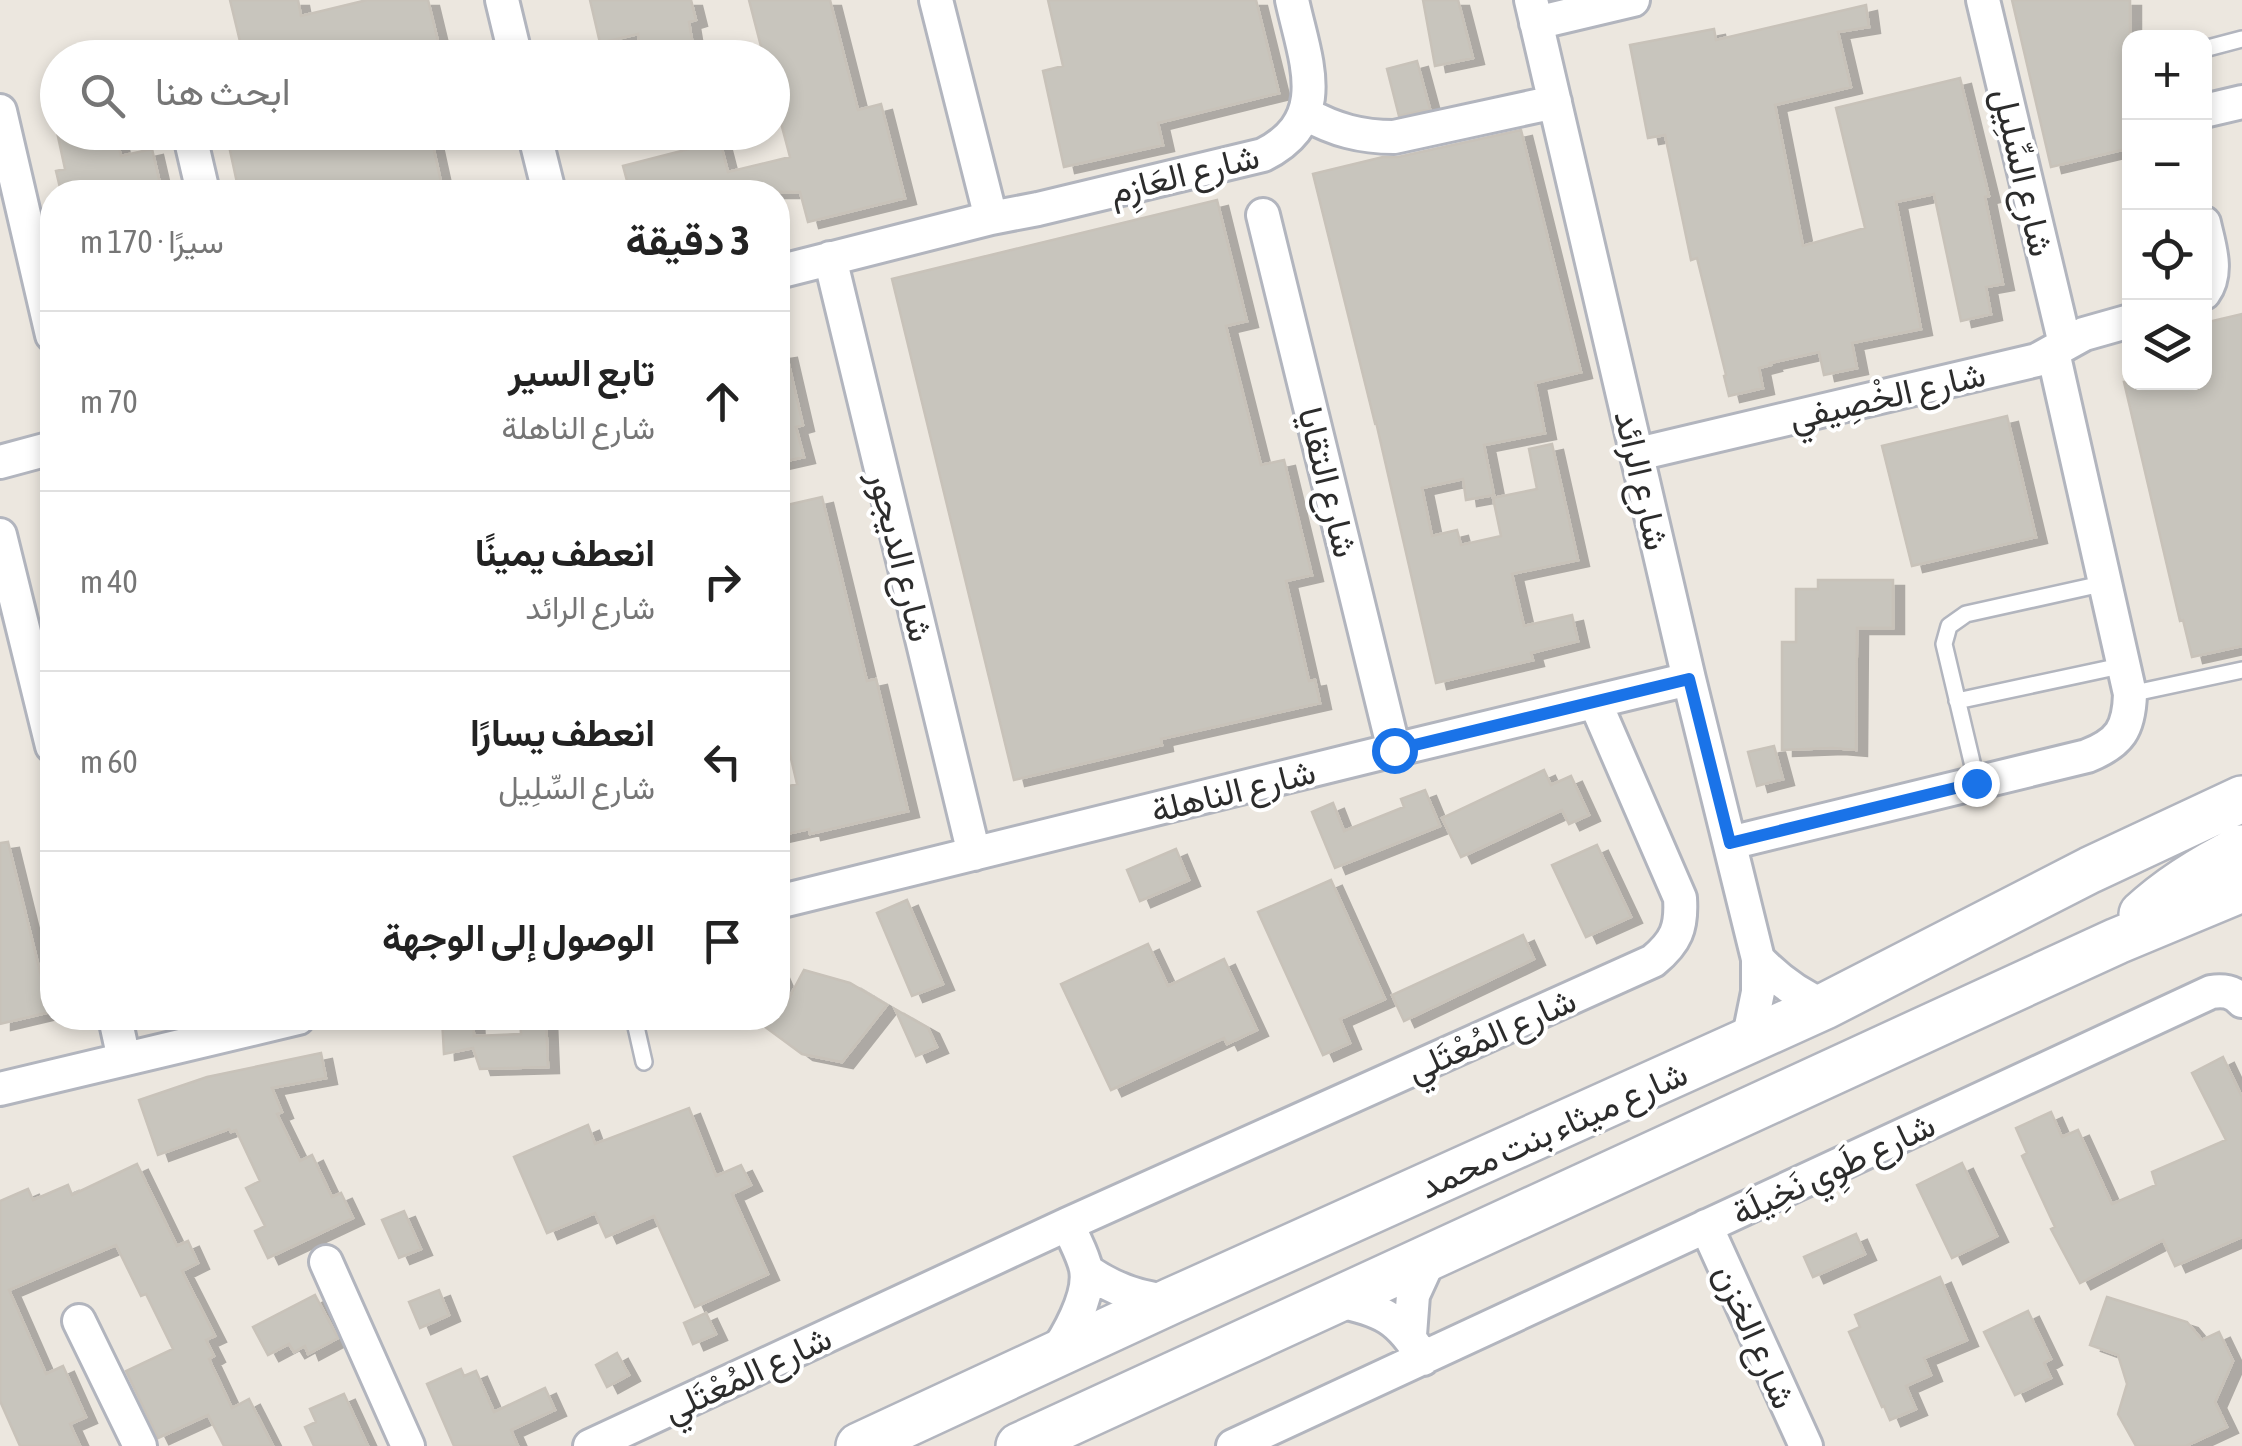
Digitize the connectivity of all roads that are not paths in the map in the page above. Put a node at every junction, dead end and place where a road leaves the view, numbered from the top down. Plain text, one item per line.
1 (502, 0) edge
2 (936, 0) edge
3 (1292, 0) edge
4 (1634, 0) edge
5 (1983, 0) edge
6 (1534, 12) edge
7 (2242, 39) edge
8 (512, 40) edge
9 (2212, 46) edge
10 (1555, 102) junction
11 (2242, 102) edge
12 (2212, 109) edge
13 (0, 111) edge
14 (1306, 114) junction
15 (194, 150) edge
16 (538, 150) edge
17 (201, 180) edge
18 (546, 180) edge
19 (1263, 215) dead end
20 (990, 218) junction
21 (830, 258) junction
22 (790, 269) edge
23 (40, 283) edge
24 (2122, 323) edge
25 (2059, 348) junction
26 (40, 451) edge
27 (1638, 454) junction
28 (0, 462) edge
29 (0, 536) edge
30 (2106, 583) junction
31 (2242, 670) edge
32 (1689, 679) junction
33 (2127, 680) junction
34 (40, 698) edge
35 (1595, 702) junction
36 (1958, 702) junction
37 (1394, 750) junction
38 (1976, 783) junction
39 (2242, 799) edge
40 (1730, 843) junction
41 (2242, 848) edge
42 (974, 854) junction
43 (2242, 889) edge
44 (790, 899) edge
45 (2117, 941) junction
46 (1758, 959) junction
47 (2242, 1000) edge
48 (1825, 1006) junction
49 (118, 1030) edge
50 (247, 1030) edge
51 (637, 1030) edge
52 (1748, 1040) junction
53 (124, 1059) junction
54 (644, 1062) dead end
55 (0, 1089) edge
56 (1068, 1224) junction
57 (1706, 1226) junction
58 (1430, 1258) junction
59 (326, 1262) dead end
60 (1086, 1271) junction
61 (1172, 1301) junction
62 (1337, 1301) junction
63 (79, 1321) dead end
64 (1417, 1347) junction
65 (1052, 1358) junction
66 (140, 1446) edge
67 (408, 1446) edge
68 (590, 1446) edge
69 (859, 1446) edge
70 (1019, 1446) edge
71 (1233, 1446) edge
72 (1806, 1446) edge

1 - 8 street
2 - 20 street
3 - 14 street
4 - 6 street
5 - 25 street, شارع السِّلِيل
6 - 10 street, شارع الرائد
7 - 9 lane
10 - 14 street
10 - 27 street, شارع الرائد
11 - 12 street
13 - 23 street
14 - 20 street, شارع العَازِم
15 - 17 street
16 - 18 street
19 - 37 street, شارع التقايا
20 - 21 street, شارع العَازِم
21 - 22 street, شارع العَازِم
21 - 42 street, شارع الديجور
24 - 25 street, شارع الخْصِيفي
25 - 27 street, شارع الخْصِيفي
25 - 30 street, شارع السِّلِيل
26 - 28 street
27 - 32 street, شارع الرائد
29 - 34 street
30 - 33 street, شارع السِّلِيل
30 - 36 lane
31 - 33 lane
32 - 35 street, شارع الناهلة
32 - 40 street, شارع الرائد
33 - 36 lane
33 - 38 street
35 - 37 street, شارع الناهلة
35 - 56 street, شارع المُعْتَلي
36 - 38 lane
37 - 42 street, شارع الناهلة
38 - 40 street
39 - 48 main road, شارع ميثاء بنت محمد
40 - 46 street, شارع الرائد
41 - 45 main road
42 - 44 street, شارع الناهلة
43 - 45 main road, شارع ميثاء بنت محمد
45 - 58 main road, شارع ميثاء بنت محمد
46 - 48 street
46 - 52 street, شارع الرائد
47 - 57 street, شارع طَوِي نَخِيلَة
48 - 52 main road, شارع ميثاء بنت محمد
49 - 53 street
50 - 53 street
51 - 54 lane
52 - 61 main road, شارع ميثاء بنت محمد
53 - 55 street
56 - 60 street
56 - 68 street, شارع المُعْتَلي
57 - 64 street, شارع طَوِي نَخِيلَة
57 - 72 street, شارع الخزن
58 - 62 main road, شارع ميثاء بنت محمد
58 - 64 street
59 - 67 street
60 - 61 street
60 - 65 street
61 - 65 main road, شارع ميثاء بنت محمد
62 - 64 street
62 - 70 main road, شارع ميثاء بنت محمد
63 - 66 street
64 - 71 street, شارع طَوِي نَخِيلَة
65 - 69 main road, شارع ميثاء بنت محمد

